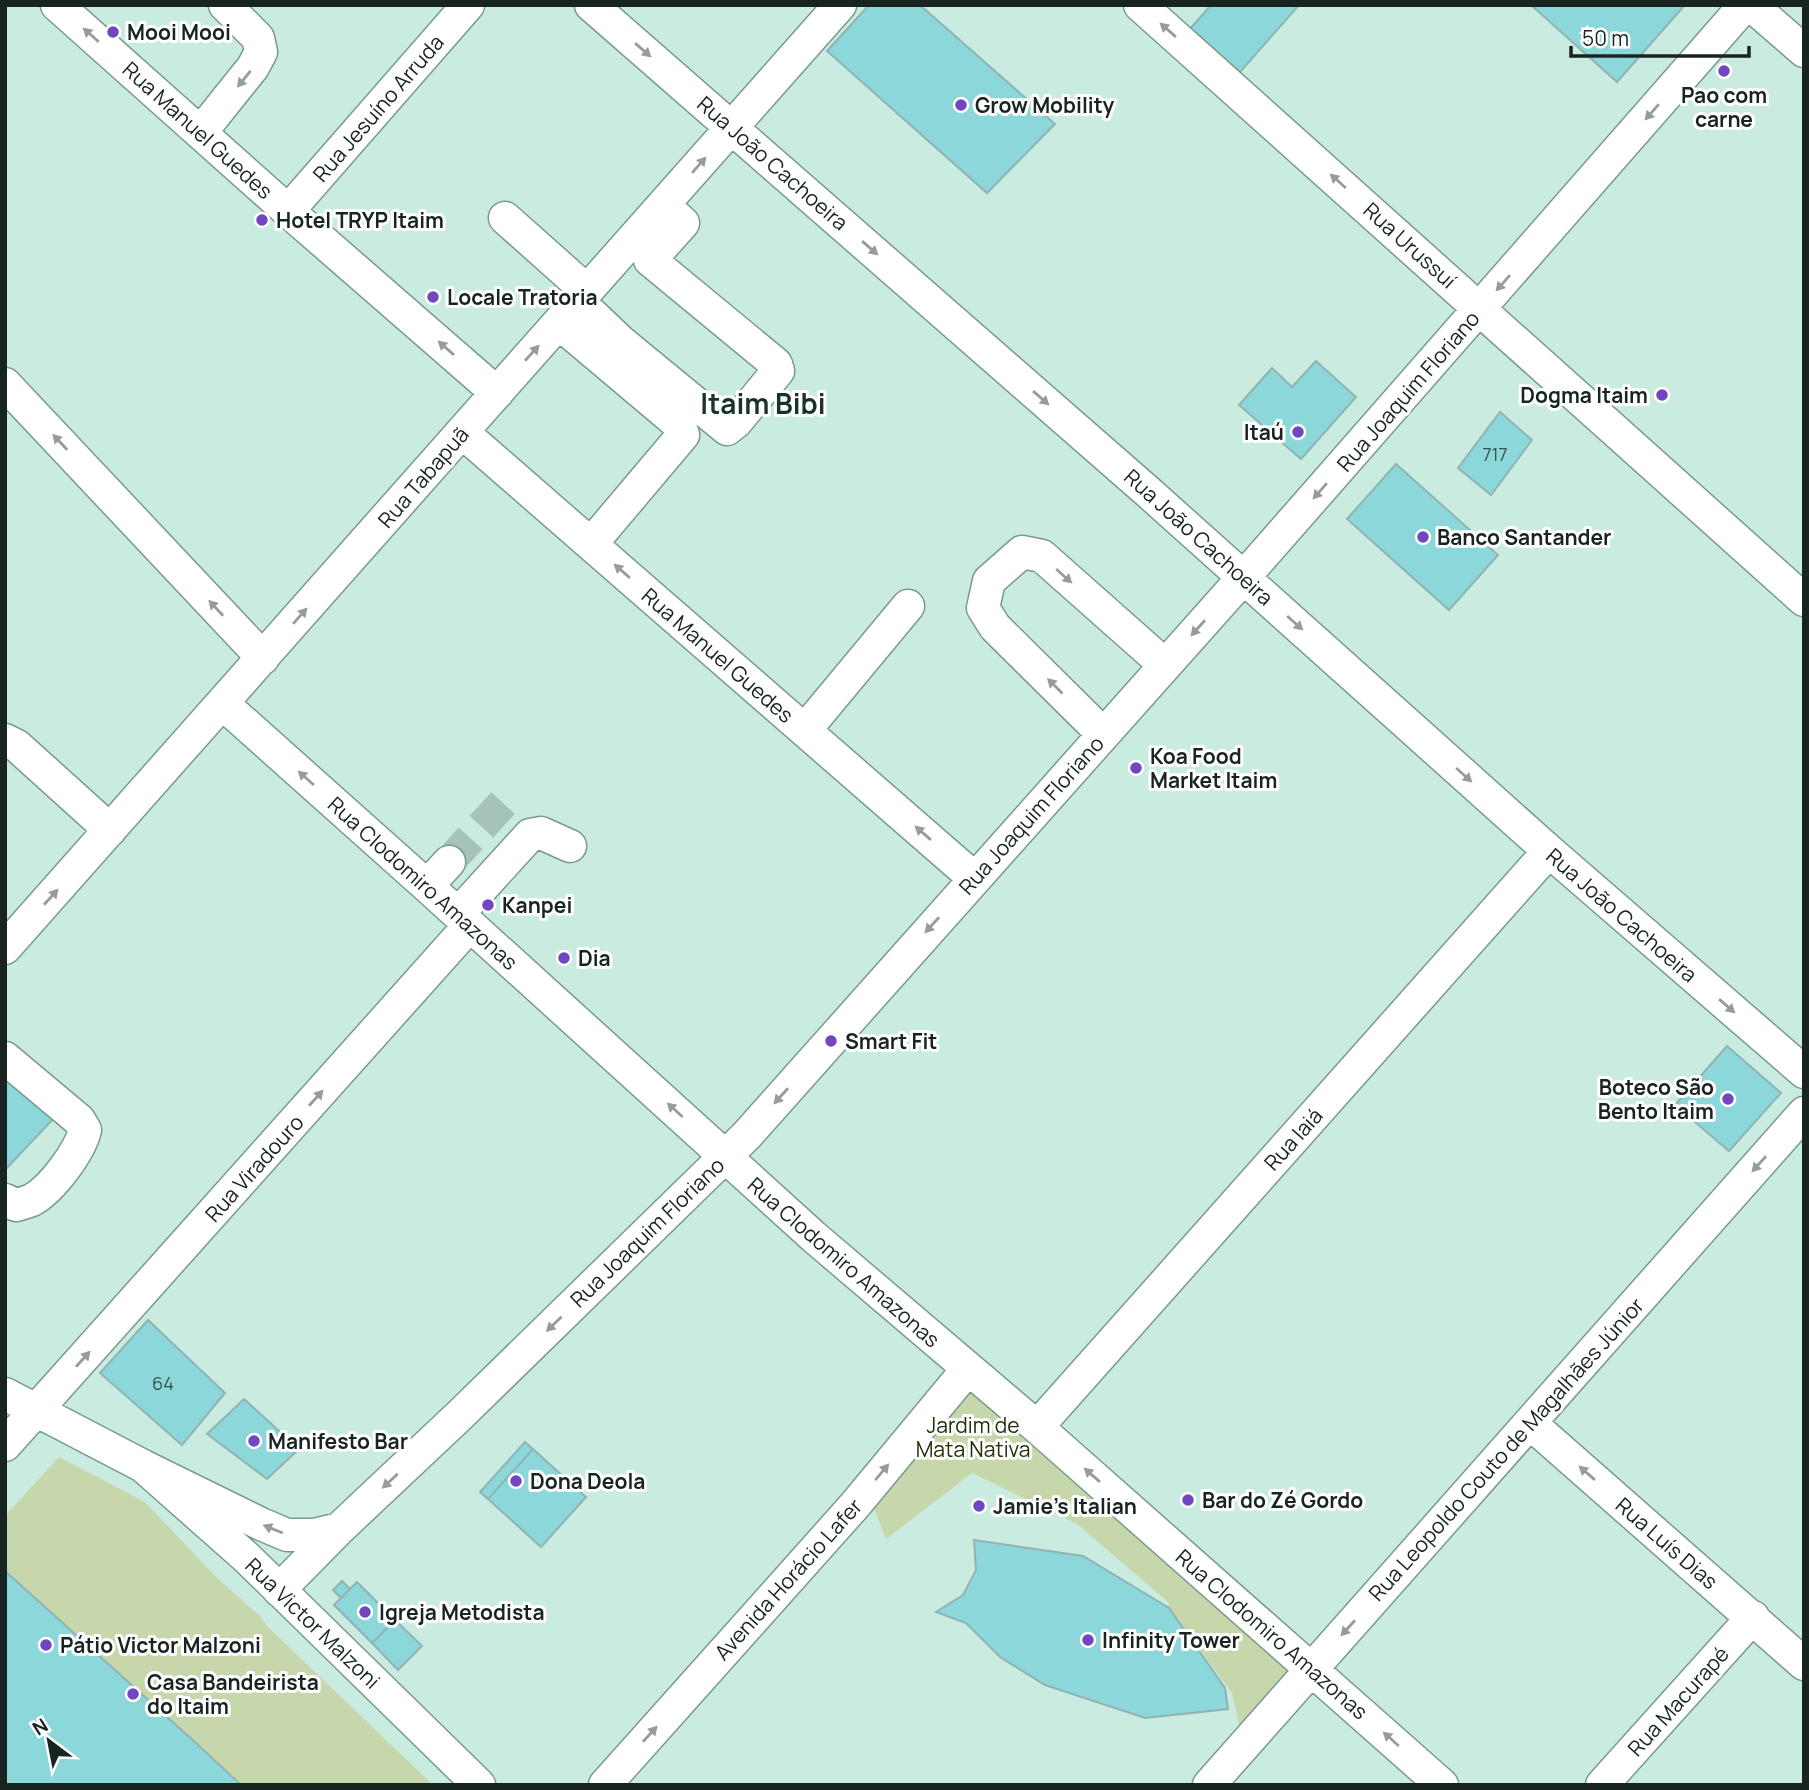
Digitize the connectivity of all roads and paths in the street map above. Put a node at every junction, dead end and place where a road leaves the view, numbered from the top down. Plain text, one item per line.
1 (57, 5) edge
2 (225, 5) edge
3 (468, 5) edge
4 (591, 5) edge
5 (840, 5) edge
6 (1140, 5) edge
7 (1745, 5) edge
8 (1751, 5) edge
9 (1804, 51) edge
10 (732, 127) junction
11 (201, 132) junction
12 (663, 205) junction
13 (288, 211) junction
14 (505, 218) dead end
15 (575, 305) junction
16 (1480, 309) junction
17 (5, 384) edge
18 (497, 393) junction
19 (462, 432) junction
20 (591, 544) junction
21 (1244, 577) junction
22 (1804, 600) edge
23 (908, 606) dead end
24 (263, 657) junction
25 (1165, 665) junction
26 (222, 704) junction
27 (805, 730) junction
28 (1103, 734) junction
29 (5, 740) edge
30 (110, 830) junction
31 (570, 846) dead end
32 (1549, 851) junction
33 (449, 862) tunnel mouth
34 (974, 878) junction
35 (428, 886) junction
36 (464, 920) junction
37 (6, 947) edge
38 (5, 1058) edge
39 (1804, 1072) edge
40 (1804, 1113) edge
41 (726, 1156) junction
42 (5, 1200) edge
43 (967, 1370) junction
44 (5, 1394) edge
45 (37, 1410) junction
46 (1530, 1423) junction
47 (1037, 1427) junction
48 (5, 1445) edge
49 (143, 1466) junction
50 (339, 1529) junction
51 (279, 1590) junction
52 (1753, 1617) junction
53 (1804, 1664) edge
54 (1312, 1668) junction
55 (479, 1785) edge
56 (605, 1785) edge
57 (1209, 1785) edge
58 (1442, 1785) edge
59 (1602, 1785) edge

11 -> 1 street, Rua Manuel Guedes
2 -> 11 street
3 - 13 street, Rua Jesuíno Arruda
4 -> 10 street, Rua João Cachoeira
5 - 10 street, Rua Tabapuã
16 -> 6 street, Rua Urussuí
7 -> 16 street, Rua Joaquim Floriano
8 - 9 street
12 -> 10 street, Rua Tabapuã
10 -> 21 street, Rua João Cachoeira
11 - 13 street, Rua Manuel Guedes
12 - 15 street, Rua Tabapuã
12 - 15 street
18 -> 13 street, Rua Manuel Guedes
14 - 15 street
18 -> 15 street, Rua Tabapuã
15 - 20 street
16 -> 21 street, Rua Joaquim Floriano
16 - 22 street, Rua Urussuí
24 -> 17 street
18 - 19 street, Rua Tabapuã
19 - 20 street, Rua Manuel Guedes
24 -> 19 street, Rua Tabapuã
27 -> 20 street, Rua Manuel Guedes
21 -> 25 street, Rua Joaquim Floriano
21 -> 32 street, Rua João Cachoeira
23 - 27 street
24 - 26 street, Rua Tabapuã
25 - 28 street, Rua Joaquim Floriano
28 -> 25 street
26 - 30 street, Rua Tabapuã
35 -> 26 street, Rua Clodomiro Amazonas
34 -> 27 street, Rua Manuel Guedes
28 - 34 street, Rua Joaquim Floriano
29 - 30 street
37 -> 30 street, Rua Tabapuã
31 - 36 street, Rua Viradouro
32 -> 39 street, Rua João Cachoeira
32 - 47 street, Rua Iaiá
33 - 35 street
34 -> 41 street, Rua Joaquim Floriano
35 - 36 street, Rua Clodomiro Amazonas
41 -> 36 street, Rua Clodomiro Amazonas
45 -> 36 street, Rua Viradouro
38 - 42 street
40 -> 46 street, Rua Leopoldo Couto de Magalhães Júnior
41 - 43 street, Rua Clodomiro Amazonas
41 -> 50 street, Rua Joaquim Floriano
43 - 47 street, Rua Clodomiro Amazonas
56 -> 43 street, Avenida Horácio Lafer
44 - 45 street, Rua Victor Malzoni
45 - 48 street, Rua Viradouro
45 - 49 street, Rua Victor Malzoni
52 -> 46 street, Rua Luís Dias
46 -> 54 street, Rua Leopoldo Couto de Magalhães Júnior
54 -> 47 street, Rua Clodomiro Amazonas
50 -> 49 street, Rua Victor Malzoni
49 - 51 street, Rua Victor Malzoni
50 - 51 street, Rua Joaquim Floriano
51 - 55 street, Rua Victor Malzoni
52 - 53 street, Rua Luís Dias
52 - 59 street, Rua Macurapé
54 - 57 street, Rua Leopoldo Couto de Magalhães Júnior
58 -> 54 street, Rua Clodomiro Amazonas

